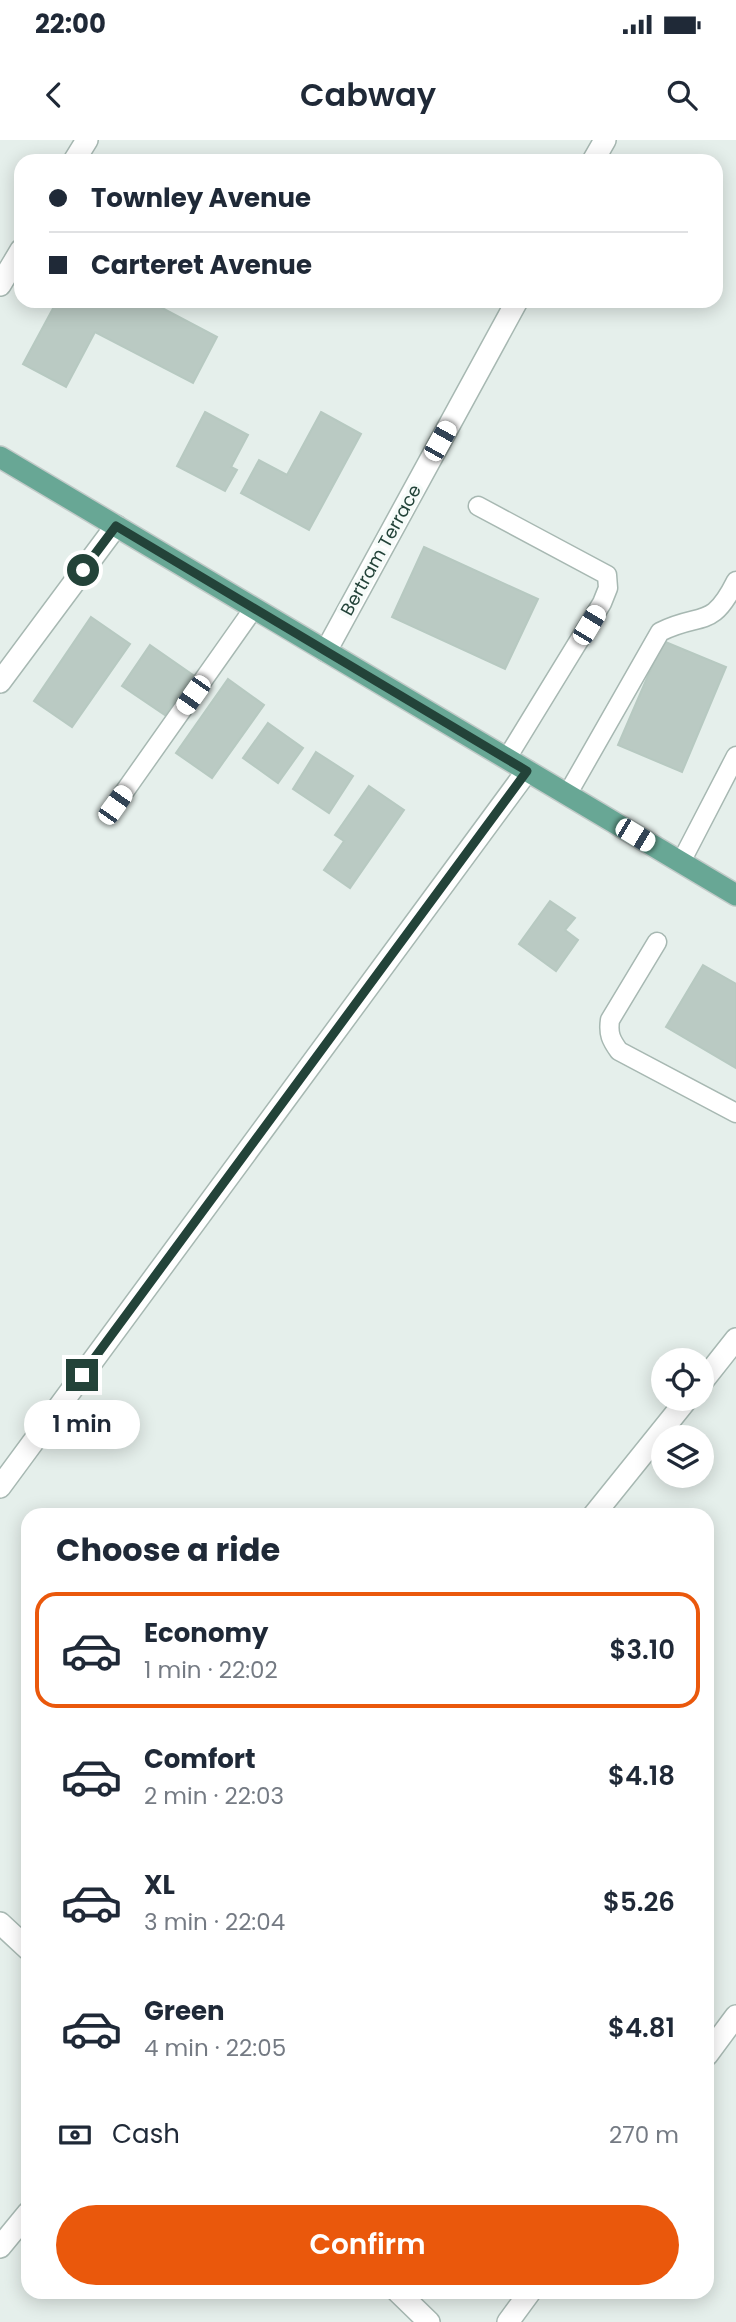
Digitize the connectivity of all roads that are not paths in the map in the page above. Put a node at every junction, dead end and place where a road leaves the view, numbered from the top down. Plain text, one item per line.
1 (14, 262) edge
2 (0, 285) edge
3 (513, 308) edge
4 (0, 457) edge
5 (478, 506) dead end
6 (116, 526) junction
7 (736, 581) edge
8 (254, 608) junction
9 (326, 651) junction
10 (0, 682) edge
11 (508, 758) junction
12 (735, 765) edge
13 (527, 771) junction
14 (568, 795) junction
15 (115, 805) dead end
16 (681, 862) junction
17 (736, 895) edge
18 (657, 942) dead end
19 (736, 1113) edge
20 (736, 1339) edge
21 (714, 1367) edge
22 (678, 1411) edge
23 (0, 1487) edge
24 (599, 1508) edge
25 (0, 1923) edge
26 (21, 1942) edge
27 (736, 2016) edge
28 (714, 2046) edge
29 (21, 2222) edge
30 (0, 2248) edge
31 (405, 2299) edge
32 (525, 2299) edge
33 (429, 2322) edge
34 (508, 2322) edge

1 - 2 street
3 - 9 street, Bertram Terrace
4 - 6 main road
5 - 11 lane
6 - 8 main road
6 - 10 street
7 - 14 lane
8 - 9 main road
8 - 15 lane
9 - 11 main road
11 - 13 main road
12 - 16 lane
13 - 14 main road
13 - 23 street
14 - 16 main road
16 - 17 main road
18 - 19 lane
20 - 21 street
22 - 24 street
25 - 26 street
27 - 28 street
29 - 30 street
31 - 33 street
32 - 34 street

